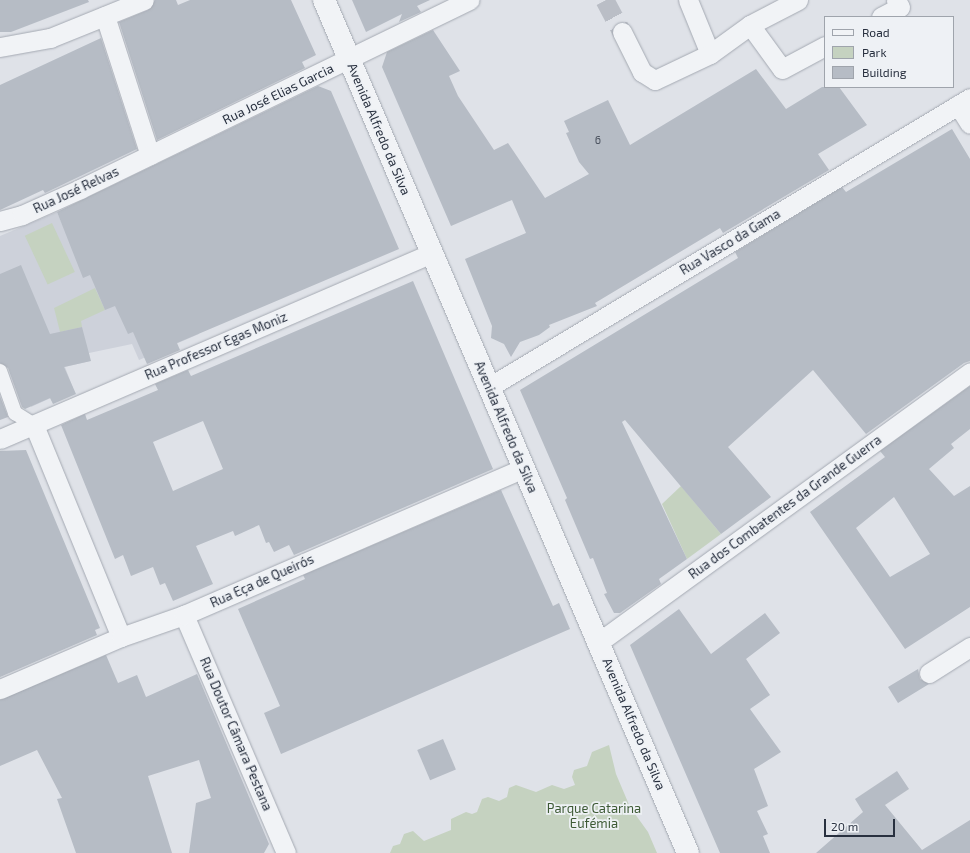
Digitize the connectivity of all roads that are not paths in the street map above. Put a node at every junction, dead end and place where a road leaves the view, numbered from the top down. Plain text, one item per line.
1 (144, 0) edge
2 (324, 0) edge
3 (470, 0) edge
4 (688, 0) edge
5 (798, 0) edge
6 (896, 0) edge
7 (105, 16) junction
8 (883, 16) edge
9 (750, 24) junction
10 (622, 32) tunnel mouth
11 (0, 47) edge
12 (824, 47) edge
13 (710, 54) junction
14 (350, 60) junction
15 (964, 101) edge
16 (970, 124) edge
17 (150, 155) junction
18 (0, 221) edge
19 (431, 253) junction
20 (0, 371) edge
21 (970, 372) edge
22 (490, 387) junction
23 (34, 425) junction
24 (0, 439) edge
25 (523, 468) junction
26 (184, 615) junction
27 (121, 637) junction
28 (599, 642) junction
29 (970, 647) edge
30 (929, 673) dead end
31 (0, 689) edge
32 (286, 853) edge
33 (688, 853) edge

1 - 7 street
2 - 14 street, Avenida Alfredo da Silva
3 - 14 street, Rua José Elias Garcia
4 - 13 street
5 - 9 street
6 - 8 street
7 - 11 street
7 - 17 street
9 - 12 street
9 - 13 street
10 - 13 street
14 - 17 street, Rua José Elias Garcia
14 - 19 street, Avenida Alfredo da Silva
15 - 16 street
15 - 22 street, Rua Vasco da Gama
17 - 18 street, Rua José Relvas
19 - 22 street, Avenida Alfredo da Silva
19 - 23 street, Rua Professor Egas Moniz
20 - 23 street
21 - 28 street, Rua dos Combatentes da Grande Guerra
22 - 25 street, Avenida Alfredo da Silva
23 - 24 street, Rua Professor Egas Moniz
23 - 27 street
25 - 26 street, Rua Eça de Queirós
25 - 28 street, Avenida Alfredo da Silva
26 - 27 street, Rua Eça de Queirós
26 - 32 street, Rua Doutor Câmara Pestana
27 - 31 street, Rua Eça de Queirós
28 - 33 street, Avenida Alfredo da Silva
29 - 30 street

